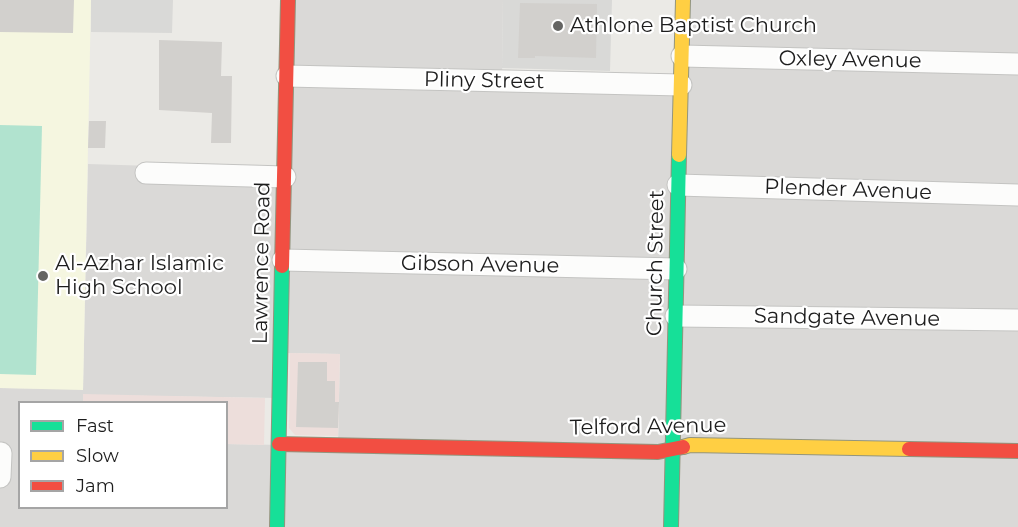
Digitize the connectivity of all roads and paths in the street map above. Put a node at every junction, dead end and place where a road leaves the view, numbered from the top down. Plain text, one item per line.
1 (288, 0) edge
2 (683, 0) edge
3 (682, 57) junction
4 (1018, 64) edge
5 (287, 76) junction
6 (681, 85) junction
7 (146, 173) dead end
8 (285, 177) junction
9 (678, 186) junction
10 (1018, 195) edge
11 (283, 260) junction
12 (676, 269) junction
13 (676, 316) junction
14 (1018, 320) edge
15 (279, 444) junction
16 (673, 449) junction
17 (1018, 451) edge
18 (0, 453) edge
19 (0, 477) edge
20 (277, 527) edge
21 (671, 527) edge

1 - 5 street, Lawrence Road
2 - 3 street, Church Street
3 - 4 street, Oxley Avenue
3 - 6 street, Church Street
5 - 6 street, Pliny Street
5 - 8 street, Lawrence Road
6 - 9 street, Church Street
7 - 8 street
8 - 11 street, Lawrence Road
9 - 10 street, Plender Avenue
9 - 12 street, Church Street
11 - 12 street, Gibson Avenue
11 - 15 street, Lawrence Road
12 - 13 street, Church Street
13 - 14 street, Sandgate Avenue
13 - 16 street, Church Street
15 - 16 street, Telford Avenue
15 - 20 street, Lawrence Road
16 - 17 street, Telford Avenue
16 - 21 street, Church Street
18 - 19 street

